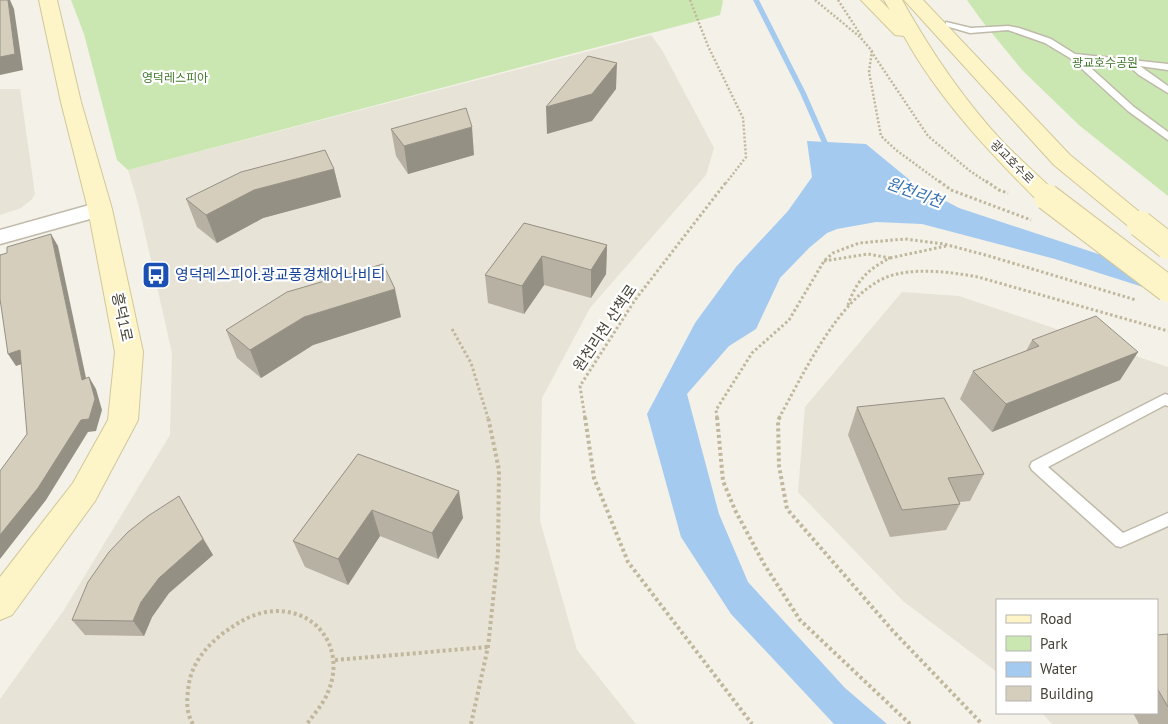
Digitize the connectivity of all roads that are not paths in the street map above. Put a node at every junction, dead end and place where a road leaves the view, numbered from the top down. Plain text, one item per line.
1 (48, 0) edge
2 (870, 0) edge
3 (893, 0) edge
4 (914, 0) edge
5 (937, 0) edge
6 (949, 24) junction
7 (963, 51) junction
8 (922, 52) junction
9 (1072, 56) junction
10 (1131, 63) junction
11 (1168, 67) edge
12 (1168, 90) edge
13 (1168, 137) edge
14 (100, 209) junction
15 (0, 237) edge
16 (1168, 246) edge
17 (1168, 290) edge
18 (1168, 401) edge
19 (1168, 519) edge
20 (0, 604) edge

1 - 14 main road, 흥덕1로
2 - 8 main road
3 - 8 main road, 광교호수로
4 - 7 main road
5 - 6 main road
6 - 7 main road
6 - 9 lane
7 - 16 main road, bridge
8 - 17 main road, 광교호수로, bridge
9 - 10 lane
9 - 13 lane
10 - 11 lane
10 - 12 lane
14 - 15 street
14 - 20 main road, 흥덕1로
18 - 19 lane

